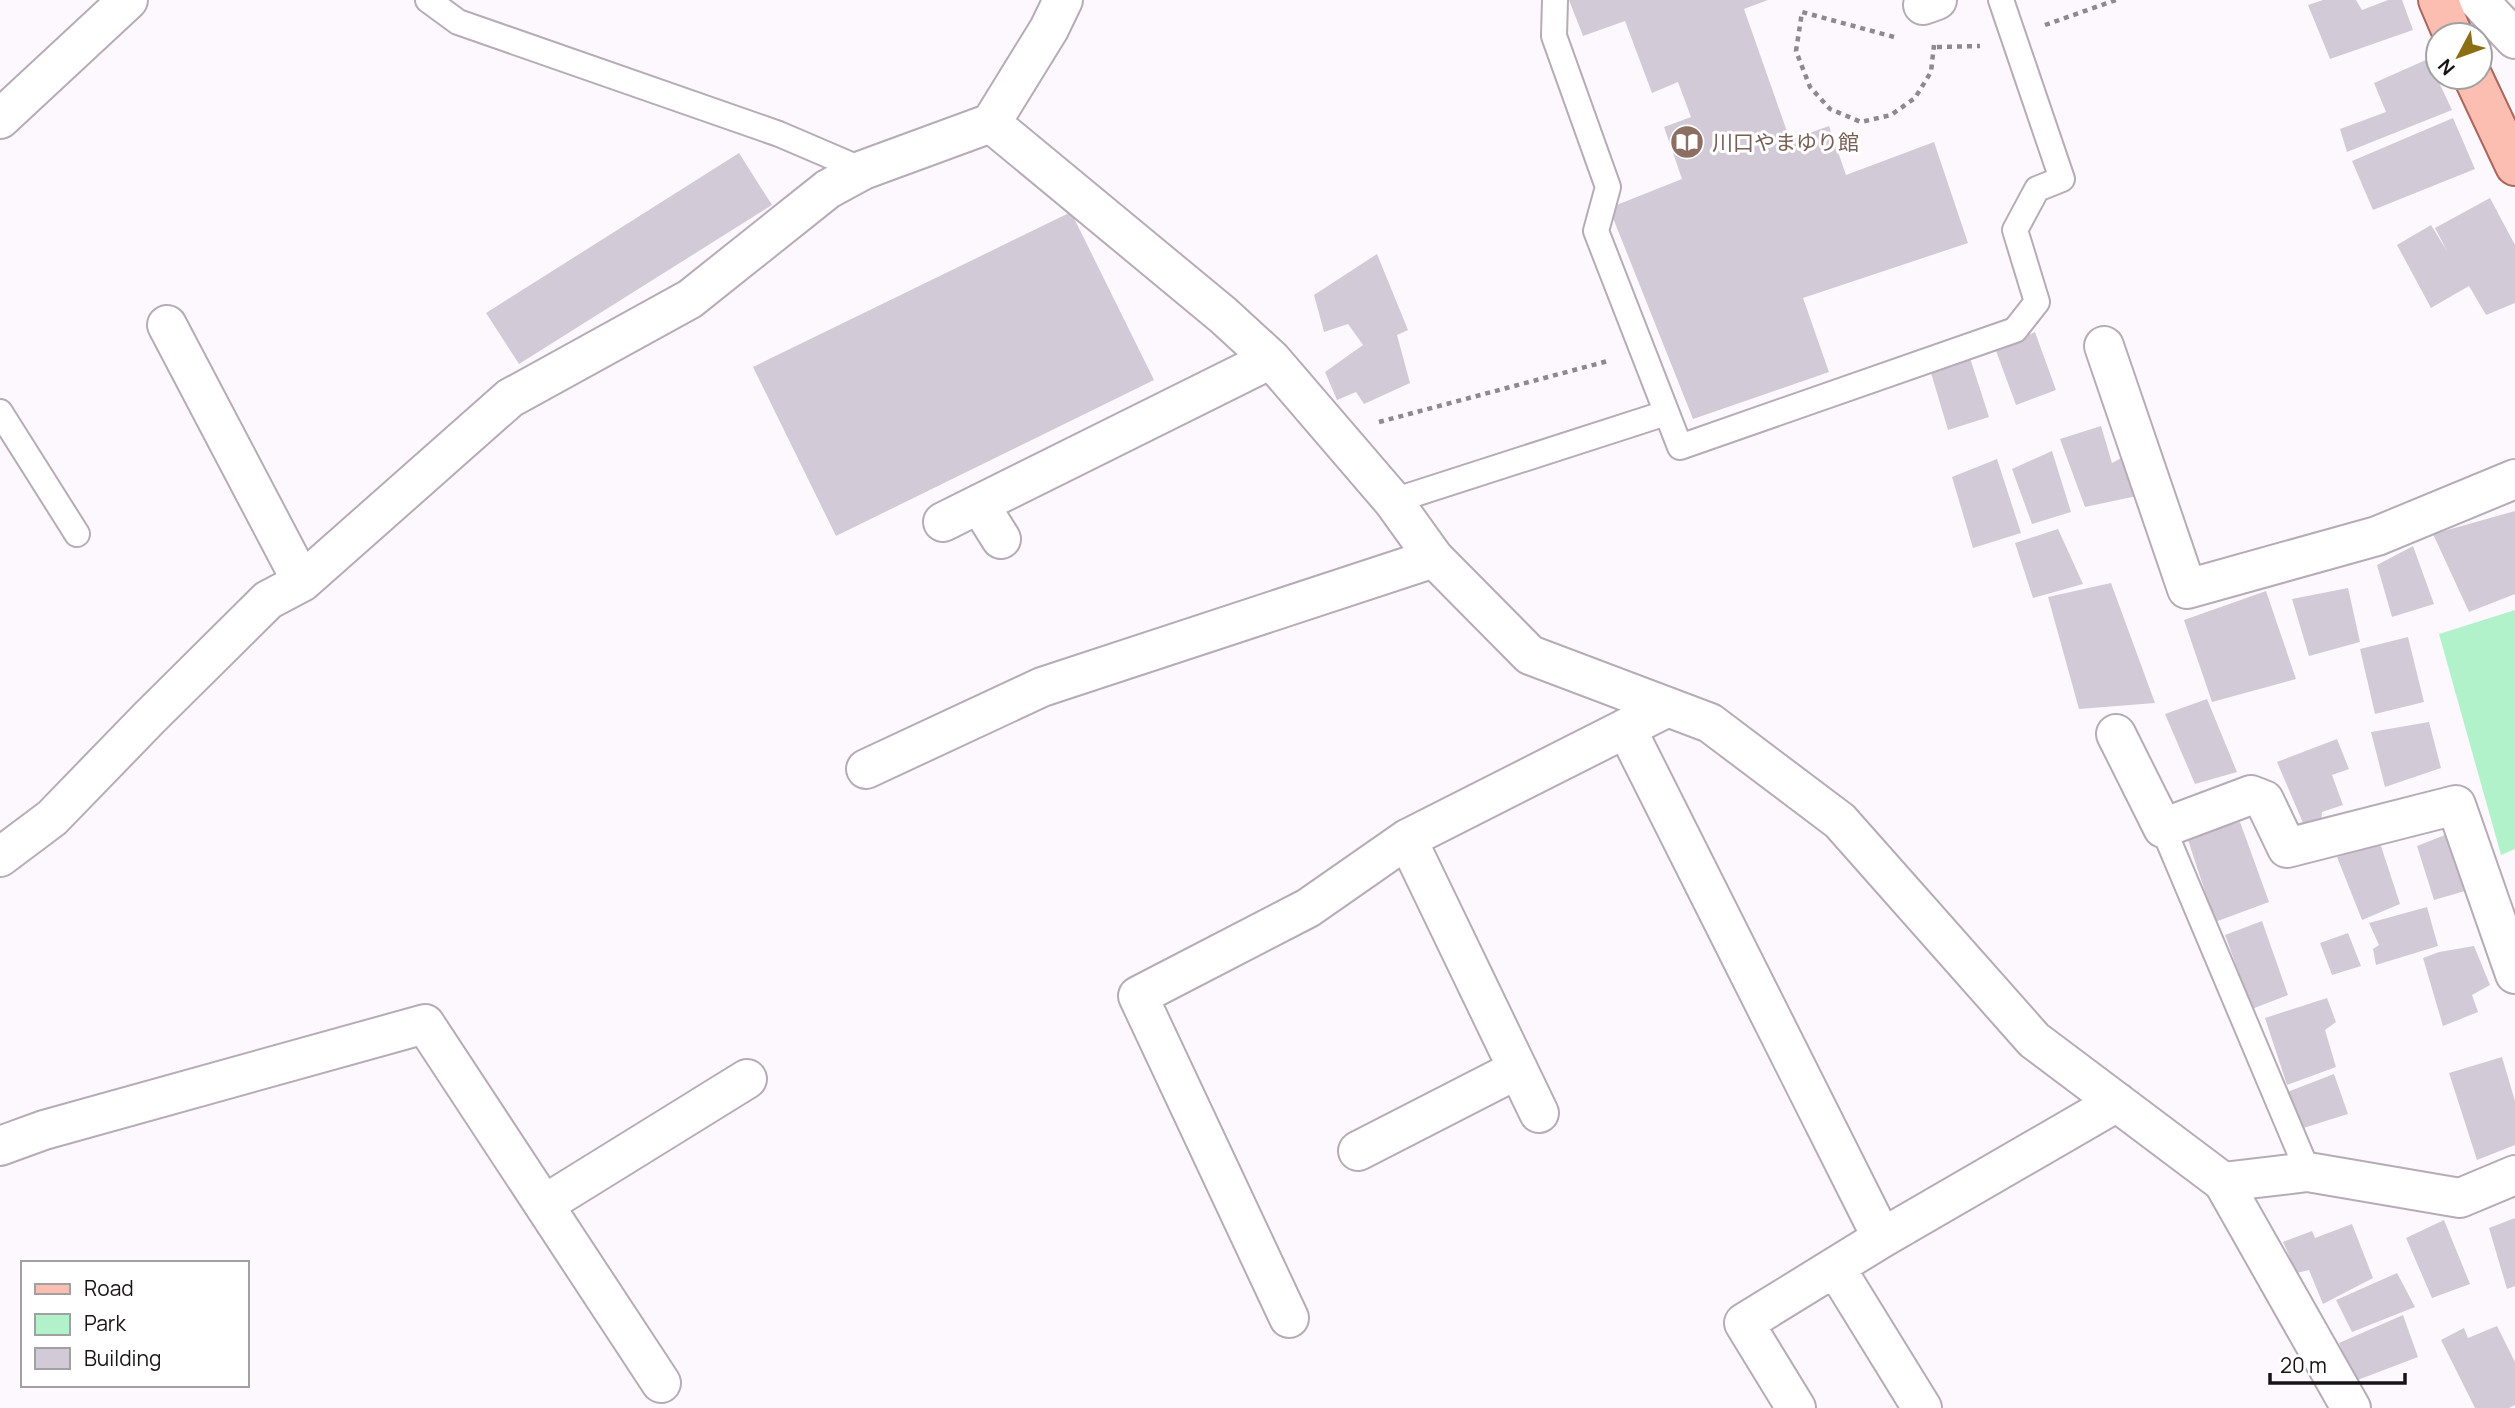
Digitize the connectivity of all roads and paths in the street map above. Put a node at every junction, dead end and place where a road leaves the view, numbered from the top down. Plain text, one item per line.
1 (128, 0) edge
2 (428, 0) edge
3 (1063, 0) edge
4 (1555, 0) edge
5 (2001, 0) edge
6 (2438, 0) edge
7 (2478, 0) edge
8 (2448, 21) edge
9 (1895, 37) dead end
10 (2515, 39) edge
11 (1921, 44) dead end
12 (2480, 91) edge
13 (0, 119) edge
14 (991, 123) junction
15 (2515, 166) edge
16 (863, 170) junction
17 (167, 325) dead end
18 (2104, 346) dead end
19 (1643, 352) junction
20 (1271, 359) junction
21 (0, 412) edge
22 (1666, 413) junction
23 (1336, 433) junction
24 (2515, 479) edge
25 (1393, 501) junction
26 (979, 504) junction
27 (943, 522) dead end
28 (77, 534) dead end
29 (1002, 539) dead end
30 (1434, 558) junction
31 (302, 582) junction
32 (1668, 706) junction
33 (1626, 728) junction
34 (2116, 734) dead end
35 (866, 769) dead end
36 (2163, 828) junction
37 (1407, 839) junction
38 (0, 857) edge
39 (2515, 974) edge
40 (1518, 1069) junction
41 (747, 1079) dead end
42 (2118, 1102) junction
43 (1539, 1113) dead end
44 (0, 1146) edge
45 (1357, 1150) dead end
46 (2308, 1172) junction
47 (2515, 1175) edge
48 (2223, 1182) junction
49 (545, 1204) junction
50 (1882, 1238) junction
51 (1835, 1267) junction
52 (1289, 1318) dead end
53 (661, 1382) dead end
54 (1796, 1408) edge
55 (1922, 1408) edge
56 (2351, 1408) edge

1 - 13 street
2 - 16 lane
3 - 14 street
4 - 19 lane
5 - 22 lane
6 - 8 main road
7 - 10 street
9 - 11 path
12 - 15 main road
14 - 16 street
14 - 20 street
16 - 31 street
17 - 31 street
18 - 24 street
19 - 22 lane
19 - 23 path
20 - 23 street
20 - 26 street
21 - 28 lane
22 - 25 lane
23 - 25 street
25 - 30 street
26 - 27 street
26 - 29 street
30 - 32 street
30 - 35 street
31 - 38 street
32 - 33 street
32 - 42 street
33 - 37 street
33 - 50 street
34 - 36 street
36 - 39 street
36 - 46 lane
37 - 40 street
37 - 52 street
40 - 43 street
40 - 45 street
41 - 49 street
42 - 48 street
42 - 50 street
44 - 49 street
46 - 47 street
46 - 48 street
48 - 56 street
49 - 53 street
50 - 51 street
51 - 54 street
51 - 55 street

